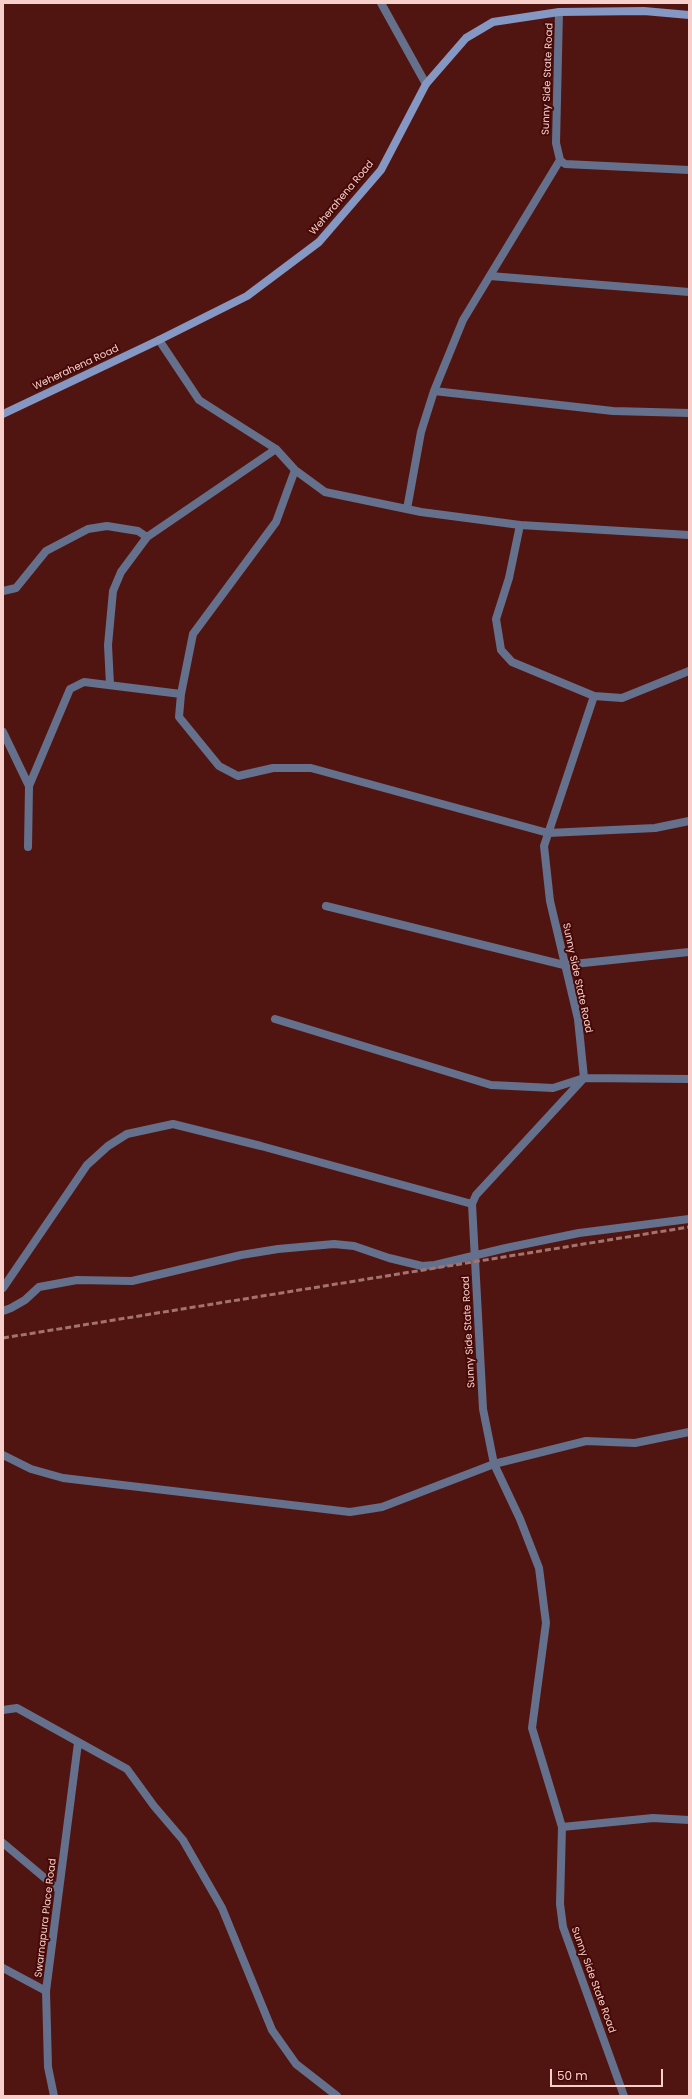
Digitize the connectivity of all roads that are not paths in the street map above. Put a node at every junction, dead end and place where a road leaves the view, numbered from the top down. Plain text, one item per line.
1 (380, 3) edge
2 (559, 12) junction
3 (689, 15) edge
4 (426, 84) junction
5 (560, 160) junction
6 (689, 170) edge
7 (490, 276) junction
8 (689, 292) edge
9 (159, 340) junction
10 (434, 391) junction
11 (3, 414) edge
12 (689, 414) edge
13 (276, 449) junction
14 (295, 470) junction
15 (407, 509) junction
16 (520, 525) junction
17 (689, 535) edge
18 (147, 537) junction
19 (3, 592) edge
20 (689, 671) edge
21 (110, 685) junction
22 (181, 694) junction
23 (594, 696) junction
24 (3, 732) edge
25 (29, 786) junction
26 (689, 821) edge
27 (548, 833) junction
28 (28, 847) dead end
29 (326, 906) dead end
30 (689, 952) edge
31 (564, 965) junction
32 (275, 1019) dead end
33 (584, 1078) junction
34 (689, 1079) edge
35 (472, 1204) junction
36 (689, 1219) edge
37 (475, 1256) junction
38 (3, 1288) edge
39 (3, 1311) edge
40 (689, 1432) edge
41 (3, 1455) edge
42 (494, 1464) junction
43 (3, 1710) edge
44 (78, 1744) junction
45 (689, 1820) edge
46 (562, 1827) junction
47 (3, 1844) edge
48 (59, 1890) junction
49 (3, 1968) edge
50 (46, 1991) junction
51 (54, 2096) edge
52 (337, 2096) edge
53 (624, 2096) edge

1 - 4 street
2 - 3 main road, Weherahena Road
2 - 4 main road, Weherahena Road
2 - 5 street, Sunny Side State Road
4 - 9 main road, Weherahena Road
5 - 6 street
5 - 7 street
7 - 8 street
7 - 10 street
9 - 11 main road, Weherahena Road
9 - 13 street
10 - 12 street
10 - 15 street
13 - 14 street
13 - 18 street
14 - 15 street
14 - 22 street
15 - 16 street
16 - 17 street
16 - 23 street
18 - 19 street
18 - 21 street
20 - 23 street
21 - 22 street
21 - 25 street
22 - 27 street
23 - 27 street, Sunny Side State Road
24 - 25 street
25 - 28 street
26 - 27 street
27 - 31 street, Sunny Side State Road
29 - 31 street
30 - 31 street
31 - 33 street, Sunny Side State Road
32 - 33 street
33 - 34 street
33 - 35 street
35 - 37 street, Sunny Side State Road
35 - 38 street
36 - 37 street
37 - 39 street
37 - 42 street, Sunny Side State Road
40 - 42 street
41 - 42 street
42 - 46 street, Sunny Side State Road
43 - 44 street
44 - 48 street, Swarnapura Place Road
44 - 52 street
45 - 46 street
46 - 53 street, Sunny Side State Road
47 - 48 street
48 - 50 street, Swarnapura Place Road
49 - 50 street
50 - 51 street, Swarnapura Place Road

